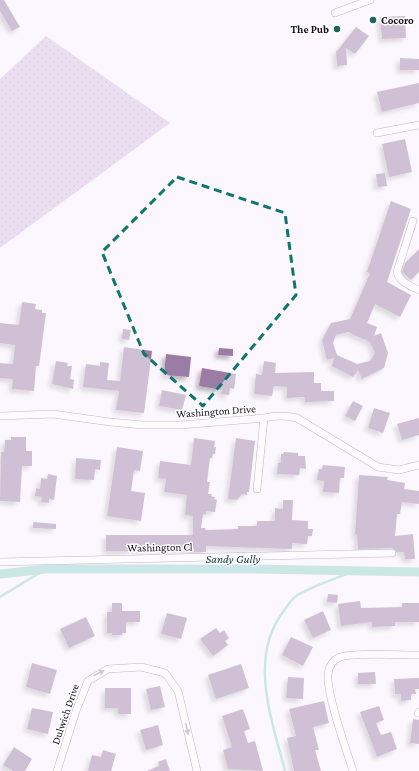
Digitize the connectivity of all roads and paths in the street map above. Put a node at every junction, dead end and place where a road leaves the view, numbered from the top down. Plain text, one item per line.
1 (370, 0) edge
2 (336, 13) dead end
3 (419, 125) edge
4 (377, 133) dead end
5 (414, 220) dead end
6 (419, 290) edge
7 (0, 416) edge
8 (264, 418) junction
9 (419, 464) edge
10 (257, 489) dead end
11 (392, 553) dead end
12 (0, 562) edge
13 (419, 655) edge
14 (57, 771) edge
15 (197, 771) edge
16 (352, 771) edge

1 - 2 street
3 - 4 street
5 - 6 street
7 - 8 street, Washington Drive
8 - 9 street, Washington Drive
8 - 10 street
11 - 12 street, Washington Cl
13 - 16 street
14 -> 15 street, Dulwich Drive

